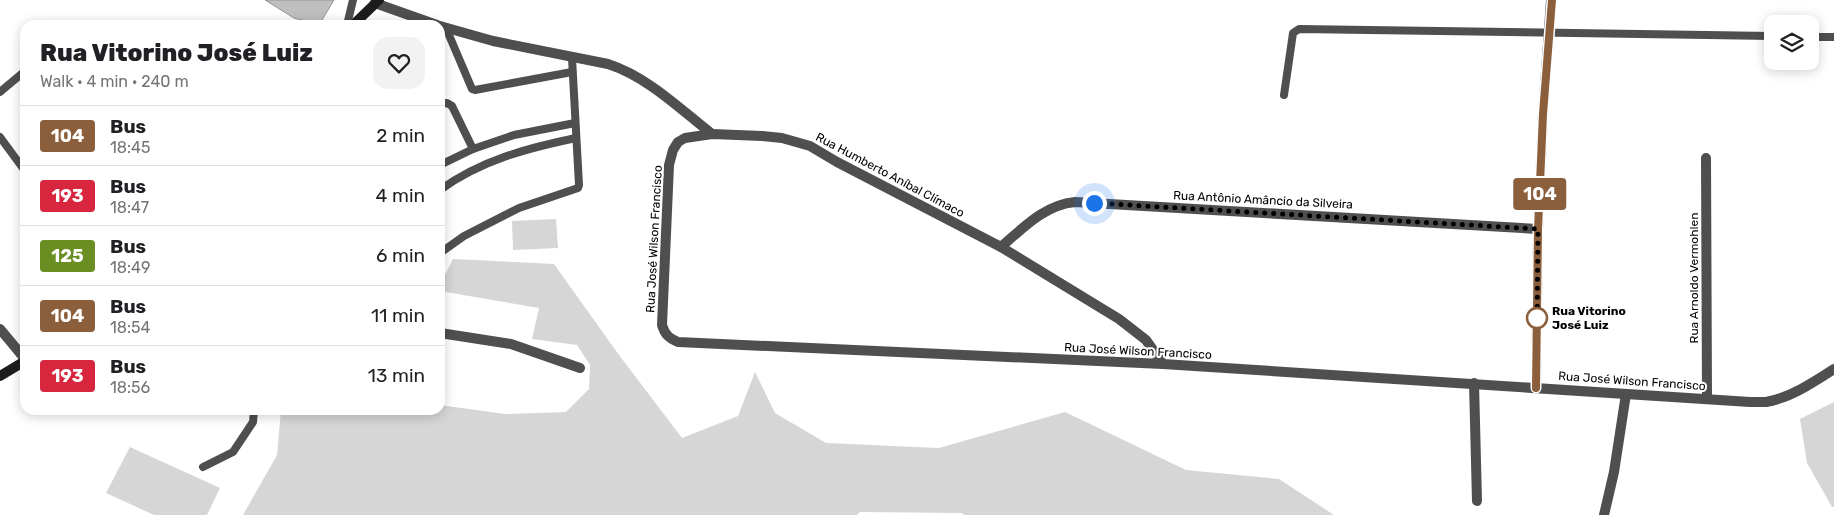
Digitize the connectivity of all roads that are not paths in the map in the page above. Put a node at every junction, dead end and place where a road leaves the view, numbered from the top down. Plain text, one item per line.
1 (353, 0) edge
2 (1552, 0) edge
3 (377, 2) edge
4 (348, 20) edge
5 (358, 20) edge
6 (425, 20) edge
7 (445, 27) edge
8 (445, 34) edge
9 (1550, 34) junction
10 (1764, 36) edge
11 (1819, 36) edge
12 (1834, 37) edge
13 (572, 58) junction
14 (572, 72) junction
15 (20, 75) edge
16 (0, 92) edge
17 (1284, 95) dead end
18 (445, 103) edge
19 (575, 122) junction
20 (712, 134) junction
21 (0, 137) edge
22 (576, 138) junction
23 (473, 149) junction
24 (1706, 158) dead end
25 (445, 163) edge
26 (20, 164) edge
27 (445, 186) edge
28 (1538, 229) junction
29 (1001, 247) junction
30 (445, 249) edge
31 (0, 329) edge
32 (445, 334) edge
33 (20, 354) edge
34 (20, 363) edge
35 (1162, 364) junction
36 (580, 368) dead end
37 (1834, 369) edge
38 (0, 376) edge
39 (1474, 383) junction
40 (1536, 388) junction
41 (1626, 394) junction
42 (1707, 398) junction
43 (254, 415) edge
44 (203, 467) dead end
45 (1477, 501) dead end
46 (1604, 515) edge

1 - 4 lane
2 - 9 street
3 - 5 main road
3 - 6 street
7 - 13 street
8 - 14 lane
9 - 10 lane
9 - 17 lane
9 - 28 street
11 - 12 lane
13 - 14 lane
13 - 20 street
14 - 19 lane
15 - 16 lane
18 - 23 lane
19 - 22 lane
19 - 23 lane
20 - 29 street, Rua Humberto Aníbal Clímaco
20 - 35 street, Rua José Wilson Francisco
21 - 26 lane
22 - 27 lane
22 - 30 lane
23 - 25 lane
24 - 42 street, Rua Arnoldo Vermohlen
28 - 29 street, Rua Antônio Amâncio da Silveira
28 - 40 street
29 - 35 street, Rua Humberto Aníbal Clímaco
31 - 33 street
32 - 36 street
34 - 38 main road
35 - 39 street, Rua José Wilson Francisco
37 - 42 street, Rua José Wilson Francisco
39 - 40 street, Rua José Wilson Francisco
39 - 45 street
40 - 41 street, Rua José Wilson Francisco
41 - 42 street, Rua José Wilson Francisco
41 - 46 street
43 - 44 lane

